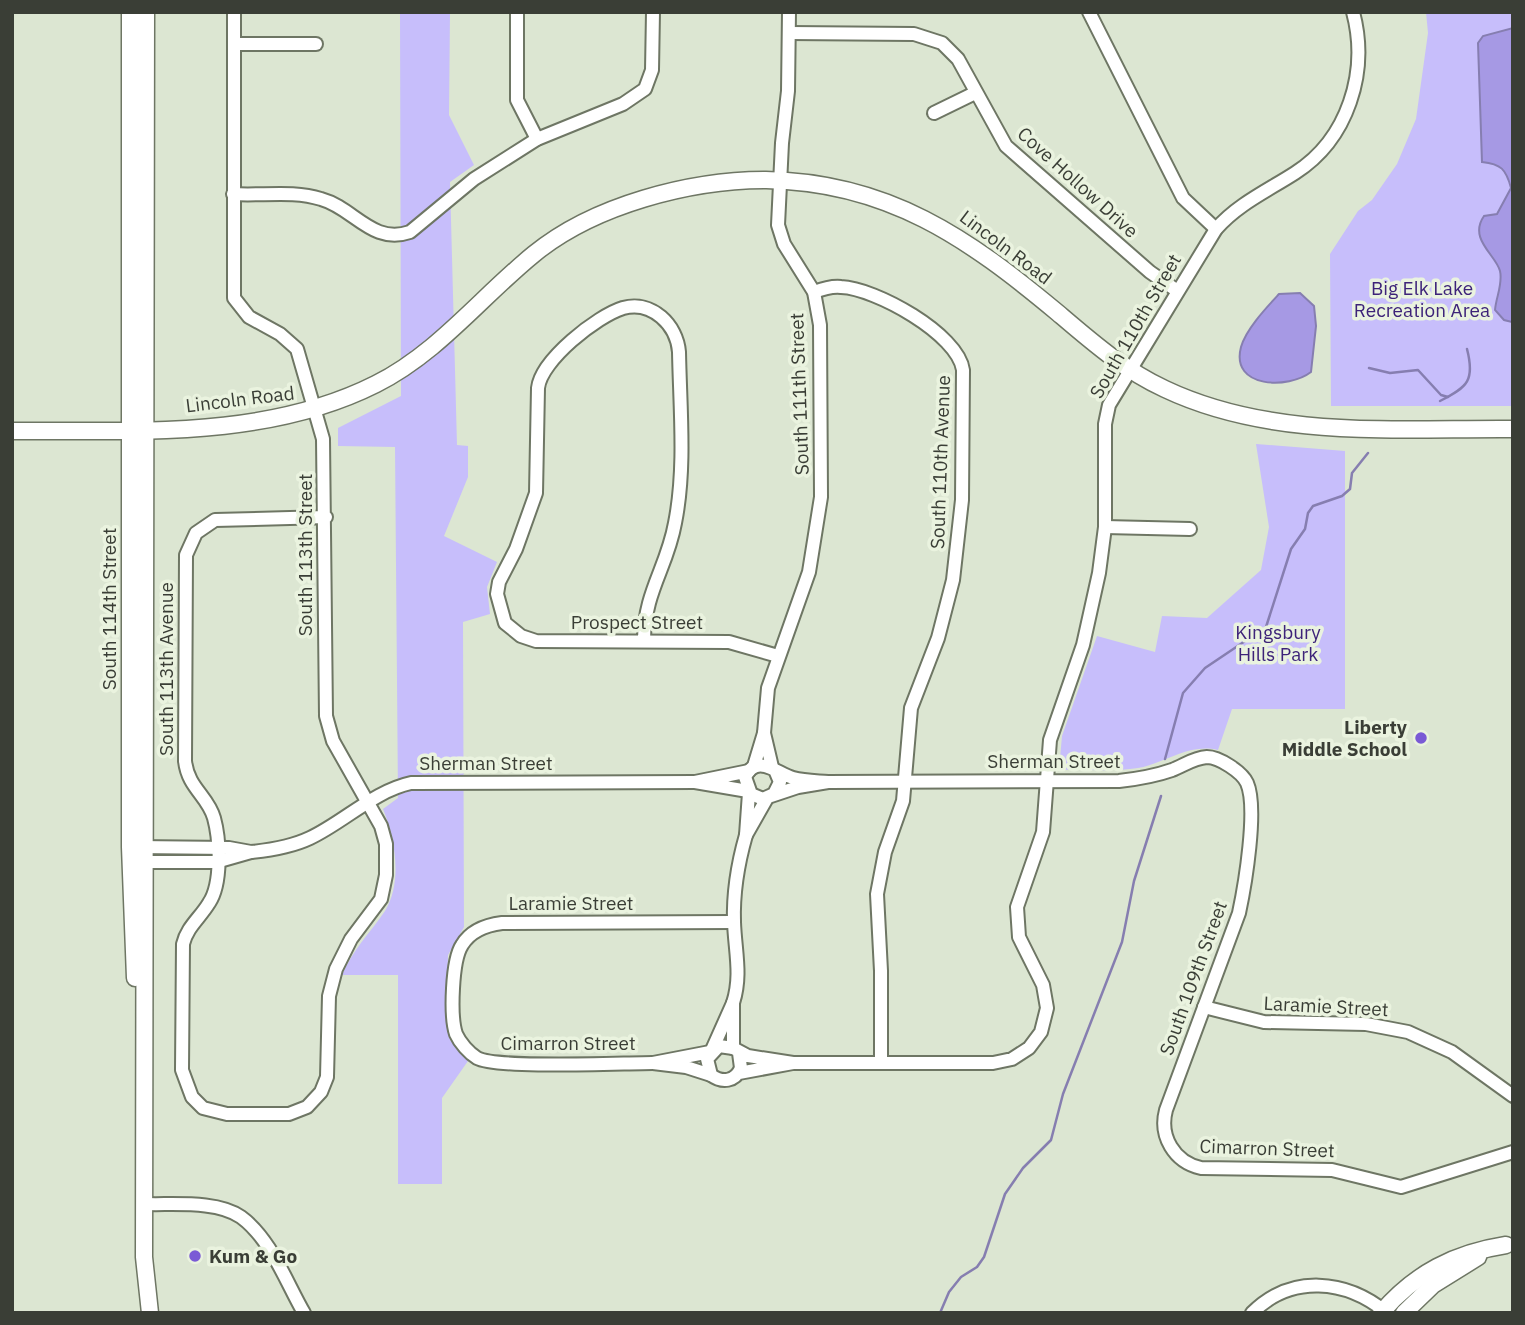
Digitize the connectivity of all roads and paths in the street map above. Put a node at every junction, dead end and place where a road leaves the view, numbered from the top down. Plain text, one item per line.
1 (130, 12) edge
2 (146, 12) edge
3 (234, 12) edge
4 (517, 12) edge
5 (653, 12) edge
6 (789, 12) edge
7 (1089, 12) edge
8 (1353, 12) edge
9 (789, 33) junction
10 (234, 44) junction
11 (316, 44) dead end
12 (975, 93) junction
13 (934, 113) dead end
14 (537, 139) junction
15 (779, 181) junction
16 (233, 194) junction
17 (1216, 229) junction
18 (1176, 290) junction
19 (814, 292) junction
20 (1129, 370) junction
21 (314, 410) junction
22 (138, 429) junction
23 (1513, 429) edge
24 (12, 431) edge
25 (326, 517) junction
26 (1105, 527) junction
27 (1190, 529) dead end
28 (644, 641) junction
29 (778, 656) junction
30 (764, 733) junction
31 (1231, 768) joint
32 (752, 769) junction
33 (773, 769) junction
34 (1046, 781) junction
35 (695, 782) junction
36 (828, 782) junction
37 (905, 782) junction
38 (749, 792) junction
39 (769, 797) junction
40 (368, 802) junction
41 (746, 835) junction
42 (216, 848) junction
43 (251, 852) junction
44 (138, 855) junction
45 (216, 862) junction
46 (734, 922) junction
47 (454, 989) joint
48 (733, 1003) junction
49 (1204, 1007) junction
50 (736, 1050) junction
51 (711, 1051) junction
52 (881, 1062) junction
53 (653, 1063) junction
54 (793, 1063) junction
55 (739, 1073) junction
56 (711, 1074) junction
57 (188, 1091) joint
58 (1513, 1096) edge
59 (1513, 1152) edge
60 (1181, 1159) joint
61 (145, 1205) junction
62 (1509, 1244) edge
63 (1384, 1312) edge
64 (150, 1313) edge
65 (303, 1313) edge
66 (1252, 1313) edge
67 (1404, 1313) edge

1 - 22 street, South 114th Street
2 - 22 street, South 114th Street
3 - 10 street, South 113th Street
4 - 14 street
5 - 14 street
6 - 9 street, South 111th Street
7 - 17 street
8 - 17 street
9 - 12 street, Cove Hollow Drive
9 - 15 street, South 111th Street
10 - 11 street
10 - 16 street, South 113th Street
12 - 13 street
12 - 18 street, Cove Hollow Drive
14 - 16 street
15 - 19 street, South 111th Street
15 - 20 street, Lincoln Road
15 - 21 street, Lincoln Road
16 - 21 street, South 113th Street
17 - 18 street, South 110th Street
18 - 20 street, South 110th Street
19 - 29 street, South 111th Street
19 - 37 street, South 110th Avenue
20 - 23 street, Lincoln Road
20 - 26 street, South 110th Street
21 - 22 street, Lincoln Road
21 - 25 street, South 113th Street
22 - 24 street, Lincoln Road
22 - 44 street, South 114th Street
25 - 40 street, South 113th Street
25 - 42 street, South 113th Avenue
26 - 27 street
26 - 34 street, South 110th Street
28 - 28 street, Prospect Street
28 - 29 street, Prospect Street
29 - 30 street, South 111th Street
30 - 32 street, South 111th Street
30 - 33 street, South 111th Street
31 - 34 street, Sherman Street
31 - 49 street, South 109th Street
32 - 33 street
32 - 35 street, Sherman Street
32 - 38 street
33 - 36 street, Sherman Street
33 - 39 street
34 - 37 street, Sherman Street
34 - 52 street, South 110th Street
35 - 38 street, Sherman Street
35 - 40 street, Sherman Street
36 - 37 street, Sherman Street
36 - 39 street, Sherman Street
37 - 52 street, South 110th Avenue
38 - 39 street
38 - 41 street
39 - 41 street
40 - 43 street, Sherman Street
40 - 57 street, South 113th Street
41 - 46 street
42 - 43 street, Sherman Street
42 - 44 street, Sherman Street
42 - 45 street, South 113th Avenue
43 - 45 street, Sherman Street
44 - 45 street, Sherman Street
44 - 61 street, South 114th Street
45 - 57 street, South 113th Avenue
46 - 47 street, Laramie Street
46 - 48 street
47 - 53 street, Cimarron Street
48 - 50 street
48 - 51 street
49 - 58 street, Laramie Street
49 - 60 street, South 109th Street
50 - 51 street
50 - 54 street
50 - 55 street
51 - 53 street, Cimarron Street
51 - 56 street
52 - 54 street
53 - 56 street, Cimarron Street
54 - 55 street
55 - 56 street
59 - 60 street, Cimarron Street
61 - 64 street, South 114th Street
61 - 65 street
62 - 63 street
62 - 67 street
63 - 66 street

